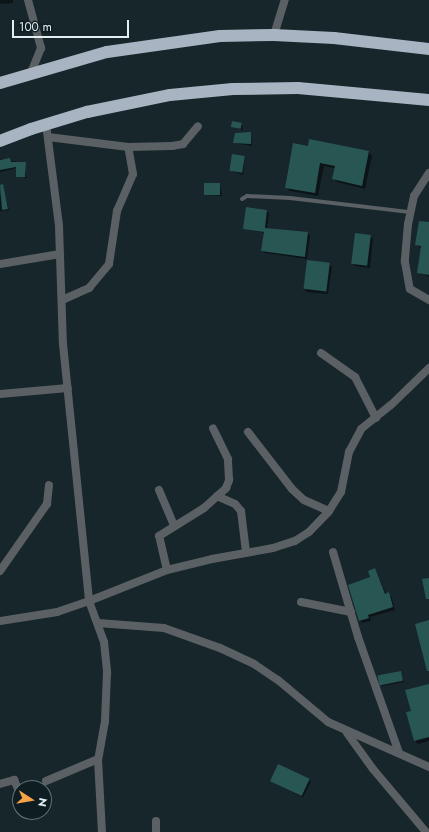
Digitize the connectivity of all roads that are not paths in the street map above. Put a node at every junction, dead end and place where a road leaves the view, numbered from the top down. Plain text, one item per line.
1 (28, 0) edge
2 (284, 0) edge
3 (274, 35) junction
4 (429, 49) edge
5 (31, 73) junction
6 (0, 83) edge
7 (429, 100) edge
8 (46, 124) junction
9 (198, 126) dead end
10 (48, 137) junction
11 (0, 141) edge
12 (128, 147) junction
13 (429, 173) edge
14 (242, 199) dead end
15 (410, 212) junction
16 (60, 254) junction
17 (0, 264) edge
18 (62, 300) junction
19 (429, 300) edge
20 (321, 353) dead end
21 (429, 368) edge
22 (68, 388) junction
23 (0, 394) edge
24 (376, 418) junction
25 (213, 428) dead end
26 (248, 432) dead end
27 (49, 485) dead end
28 (159, 490) dead end
29 (218, 496) junction
30 (329, 511) junction
31 (174, 524) junction
32 (246, 552) junction
33 (333, 552) dead end
34 (0, 570) edge
35 (167, 570) junction
36 (89, 602) junction
37 (301, 602) dead end
38 (351, 612) junction
39 (0, 621) edge
40 (98, 623) junction
41 (346, 732) junction
42 (399, 753) junction
43 (98, 759) junction
44 (429, 767) edge
45 (48, 780) edge
46 (12, 781) edge
47 (0, 784) edge
48 (156, 822) dead end
49 (102, 832) edge
50 (156, 832) edge
51 (426, 832) edge

1 - 5 street
2 - 3 street
3 - 4 highway
3 - 5 highway
5 - 6 highway
7 - 8 highway
8 - 10 street
8 - 11 highway
9 - 12 street
10 - 12 street
10 - 16 street
12 - 18 street
13 - 15 street
14 - 15 lane
15 - 19 street
16 - 17 street
16 - 18 street
18 - 22 street
20 - 24 street
21 - 24 street
22 - 23 street
22 - 36 street
24 - 30 street
25 - 29 street
26 - 30 street
27 - 34 street
28 - 31 street
29 - 31 street
29 - 32 street
30 - 32 street
31 - 35 street
32 - 35 street
33 - 38 street
35 - 36 street
36 - 39 street
36 - 40 street
37 - 38 street
38 - 42 street
40 - 41 street
40 - 43 street
41 - 42 street
41 - 51 street
42 - 44 street
43 - 45 street
43 - 49 street
46 - 47 street
48 - 50 street

